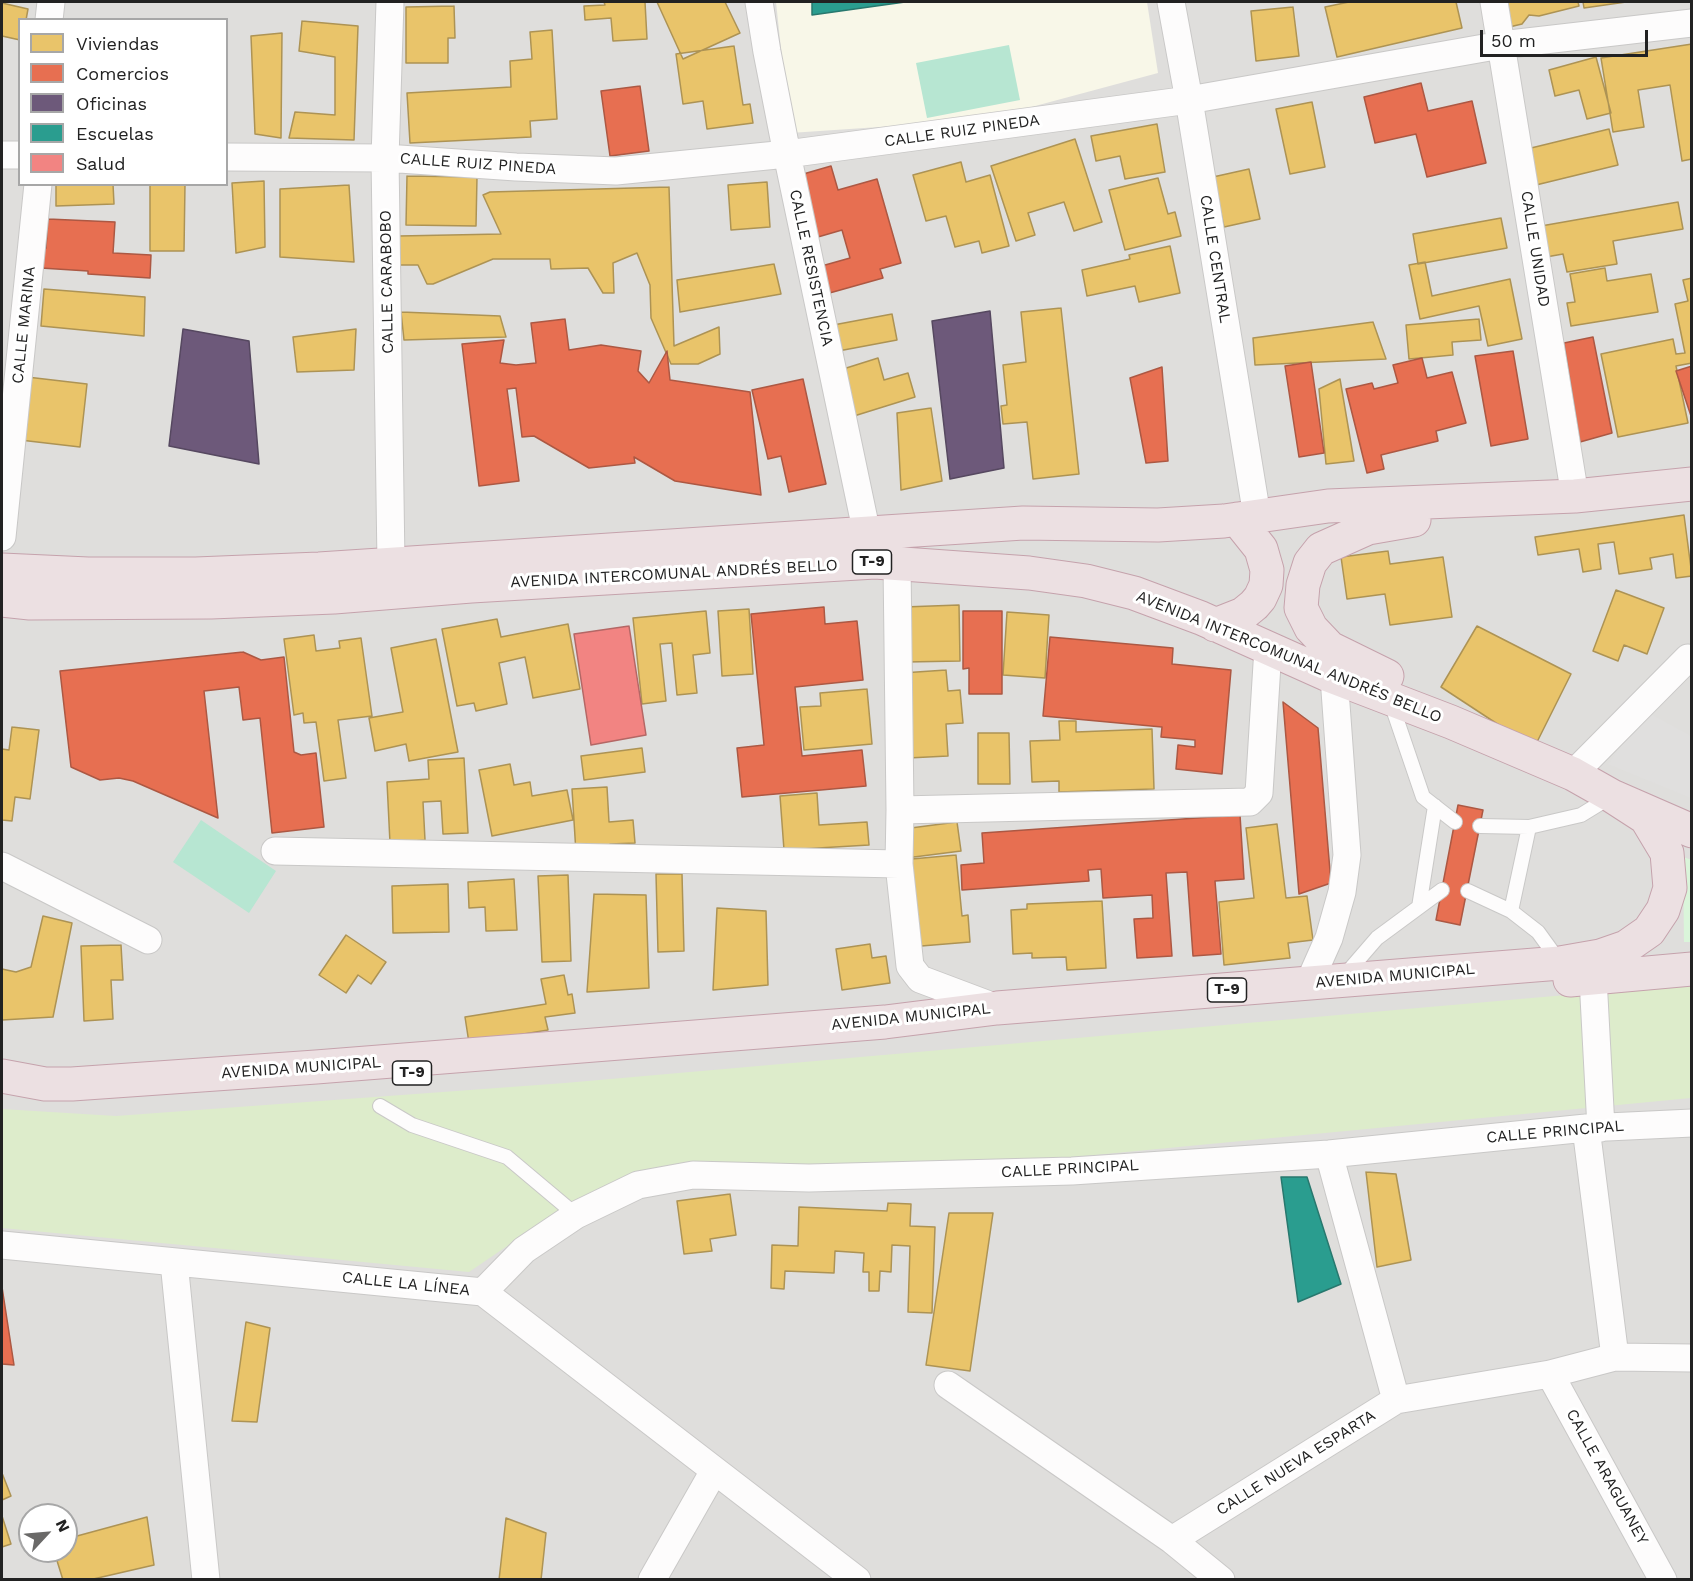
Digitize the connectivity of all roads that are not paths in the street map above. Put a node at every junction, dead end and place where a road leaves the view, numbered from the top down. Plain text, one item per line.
1 (51, 2) edge
2 (390, 2) edge
3 (759, 2) edge
4 (1171, 2) edge
5 (1494, 2) edge
6 (50, 18) edge
7 (1692, 23) edge
8 (1501, 45) junction
9 (1189, 100) junction
10 (786, 154) junction
11 (2, 155) edge
12 (18, 155) edge
13 (228, 157) edge
14 (385, 158) junction
15 (38, 186) edge
16 (1692, 484) edge
17 (1575, 496) junction
18 (1247, 518) junction
19 (867, 534) junction
20 (2, 537) edge
21 (392, 563) junction
22 (897, 563) junction
23 (2, 570) edge
24 (2, 600) edge
25 (1215, 625) junction
26 (1268, 648) junction
27 (1688, 658) dead end
28 (1335, 677) junction
29 (1390, 698) junction
30 (1452, 722) junction
31 (1573, 774) junction
32 (1612, 796) junction
33 (1435, 806) junction
34 (900, 810) junction
35 (1455, 822) dead end
36 (1480, 826) dead end
37 (1529, 827) junction
38 (1692, 831) edge
39 (275, 851) dead end
40 (899, 864) junction
41 (2, 866) edge
42 (1442, 890) dead end
43 (1468, 891) dead end
44 (1419, 907) junction
45 (1511, 911) junction
46 (148, 940) dead end
47 (1560, 963) junction
48 (1692, 969) edge
49 (1593, 978) junction
50 (1324, 982) junction
51 (997, 1008) junction
52 (636, 1049) junction
53 (2, 1076) edge
54 (186, 1084) junction
55 (2, 1094) edge
56 (380, 1106) dead end
57 (1692, 1123) edge
58 (1594, 1128) junction
59 (1329, 1154) junction
60 (576, 1215) junction
61 (2, 1245) edge
62 (174, 1262) junction
63 (483, 1292) junction
64 (1615, 1357) junction
65 (1692, 1358) edge
66 (1550, 1374) junction
67 (948, 1385) dead end
68 (1396, 1400) junction
69 (714, 1471) junction
70 (1172, 1540) junction
71 (206, 1580) edge
72 (652, 1580) edge
73 (857, 1580) edge
74 (1221, 1580) edge
75 (1663, 1580) edge

1 - 6 street
2 - 14 street, CALLE CARABOBO
3 - 10 street, CALLE RESISTENCIA
4 - 9 street, CALLE CENTRAL
5 - 8 street, CALLE UNIDAD
7 - 8 street, CALLE RUIZ PINEDA
8 - 9 street, CALLE RUIZ PINEDA
8 - 17 street, CALLE UNIDAD
9 - 10 street, CALLE RUIZ PINEDA
9 - 18 street, CALLE CENTRAL
10 - 14 street, CALLE RUIZ PINEDA
10 - 19 street, CALLE RESISTENCIA
11 - 12 street
13 - 14 street, CALLE RUIZ PINEDA
14 - 21 street, CALLE CARABOBO
15 - 20 street, CALLE MARINA
16 - 17 highway, AVENIDA INTERCOMUNAL ANDRÉS BELLO / T-9
17 - 18 highway, AVENIDA INTERCOMUNAL ANDRÉS BELLO / T-9
17 - 30 highway, T-9
18 - 19 highway, AVENIDA INTERCOMUNAL ANDRÉS BELLO / T-9
18 - 25 highway
19 - 21 highway, AVENIDA INTERCOMUNAL ANDRÉS BELLO / T-9
21 - 23 highway, AVENIDA INTERCOMUNAL ANDRÉS BELLO / T-9
22 - 24 highway, AVENIDA INTERCOMUNAL ANDRÉS BELLO / T-9
22 - 25 highway, AVENIDA INTERCOMUNAL ANDRÉS BELLO / T-9
22 - 34 street
25 - 26 highway, AVENIDA INTERCOMUNAL ANDRÉS BELLO / T-9
26 - 28 highway, AVENIDA INTERCOMUNAL ANDRÉS BELLO / T-9
26 - 34 street
27 - 31 street
28 - 29 highway, AVENIDA INTERCOMUNAL ANDRÉS BELLO / T-9
28 - 50 street
29 - 30 highway, AVENIDA INTERCOMUNAL ANDRÉS BELLO / T-9
29 - 33 lane
30 - 31 highway, AVENIDA INTERCOMUNAL ANDRÉS BELLO / T-9
31 - 32 highway, AVENIDA INTERCOMUNAL ANDRÉS BELLO / T-9
32 - 37 lane
32 - 38 highway, AVENIDA INTERCOMUNAL ANDRÉS BELLO / T-9
32 - 47 highway, AVENIDA MUNICIPAL / T-9
33 - 35 lane
33 - 44 lane
34 - 40 street
36 - 37 lane
37 - 45 lane
39 - 40 street
40 - 51 street
41 - 46 street
42 - 44 lane
43 - 45 lane
44 - 50 lane
45 - 47 lane
47 - 50 highway, AVENIDA MUNICIPAL / T-9
48 - 49 highway, AVENIDA MUNICIPAL / T-9
49 - 52 highway, AVENIDA MUNICIPAL / T-9
49 - 58 street
50 - 51 highway, AVENIDA MUNICIPAL / T-9
51 - 52 highway, AVENIDA MUNICIPAL / T-9
52 - 54 highway, AVENIDA MUNICIPAL / T-9
53 - 54 highway, AVENIDA MUNICIPAL / T-9
54 - 55 highway, AVENIDA MUNICIPAL / T-9
56 - 60 lane
57 - 58 street, CALLE PRINCIPAL
58 - 59 street, CALLE PRINCIPAL
58 - 64 street
59 - 60 street, CALLE PRINCIPAL
59 - 68 street
60 - 63 street, CALLE PRINCIPAL
61 - 62 street, CALLE LA LÍNEA
62 - 63 street, CALLE LA LÍNEA
62 - 71 street
63 - 69 street, CALLE LA LÍNEA
64 - 65 street, CALLE NUEVA ESPARTA
64 - 66 street, CALLE NUEVA ESPARTA
66 - 68 street, CALLE NUEVA ESPARTA
66 - 75 street, CALLE ARAGUANEY
67 - 70 street
68 - 70 street, CALLE NUEVA ESPARTA
69 - 72 street
69 - 73 street, CALLE LA LÍNEA
70 - 74 street

